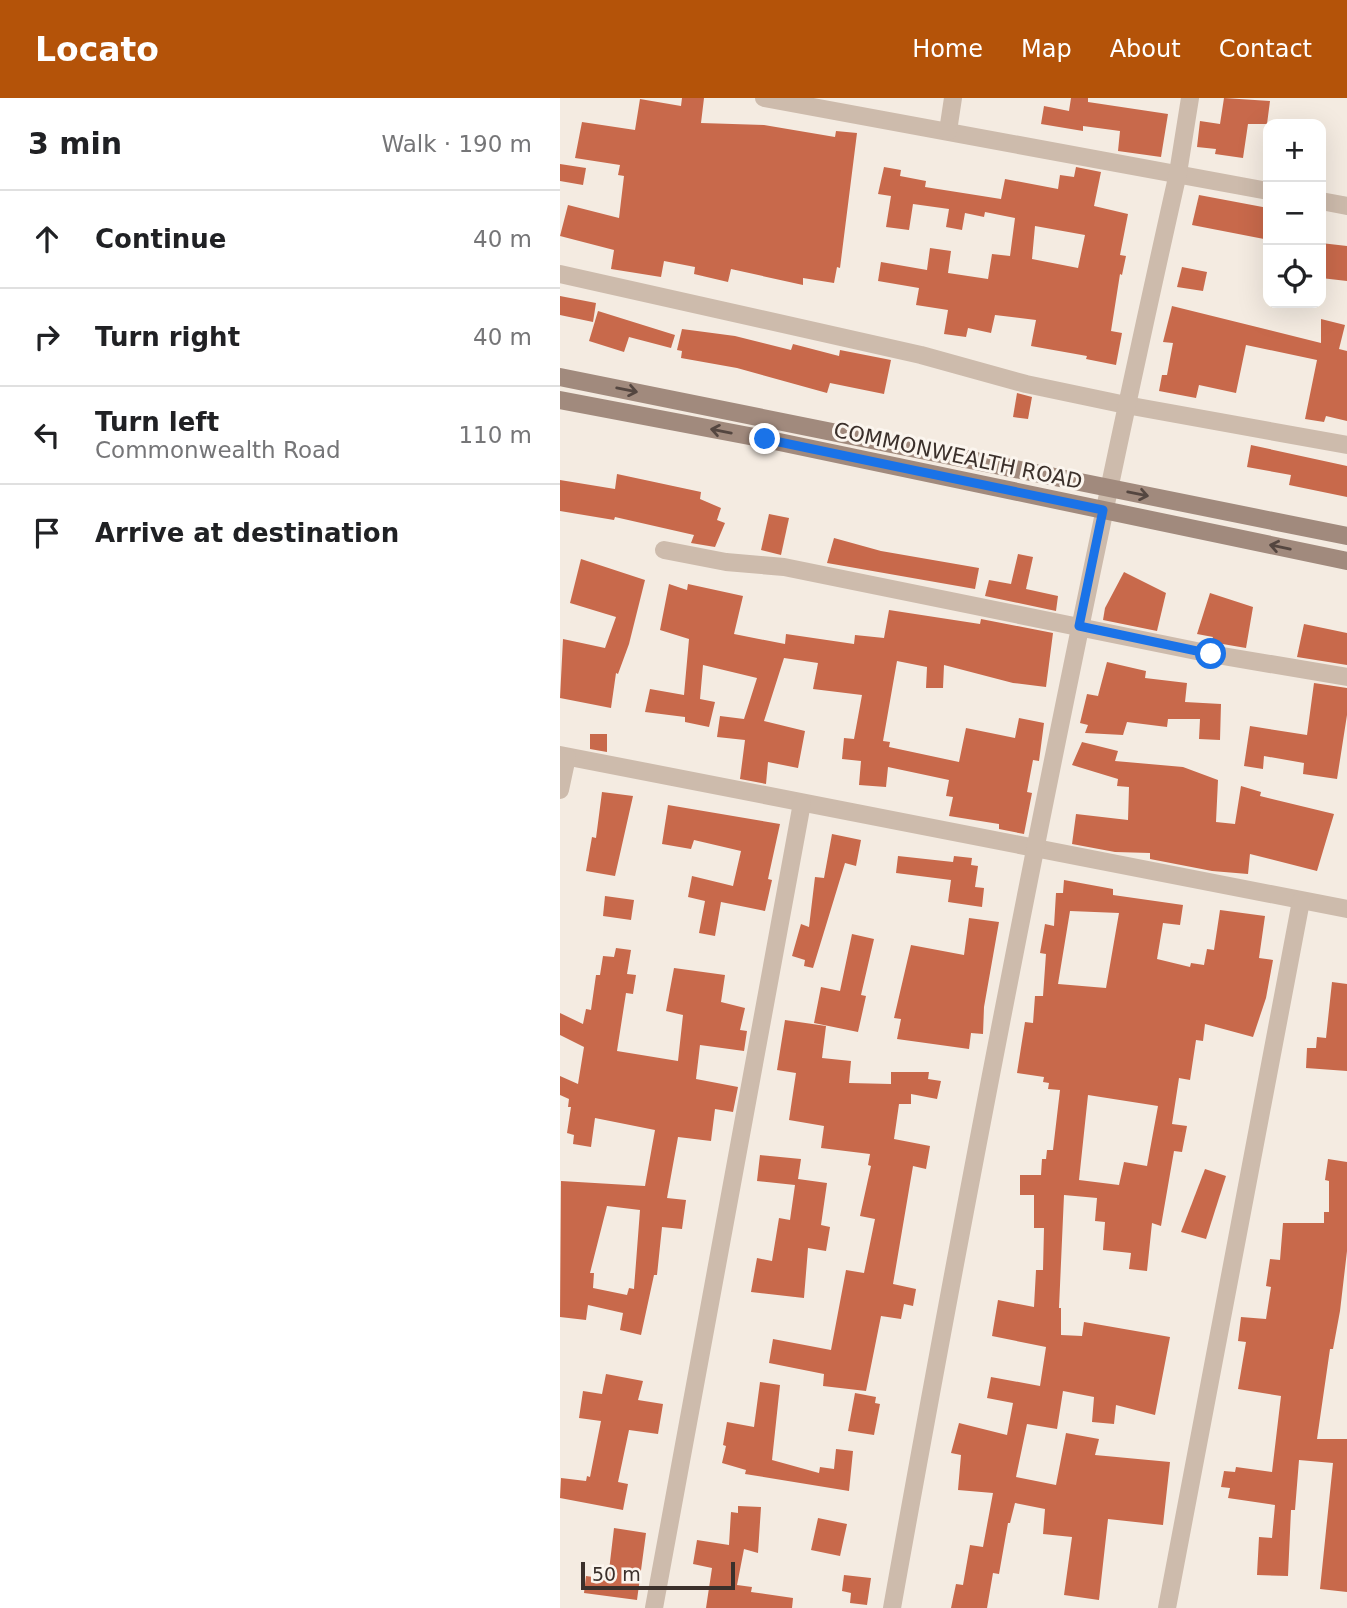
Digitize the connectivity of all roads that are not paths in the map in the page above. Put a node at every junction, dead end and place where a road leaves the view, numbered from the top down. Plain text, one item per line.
1 (764, 98) edge
2 (953, 98) edge
3 (1190, 98) edge
4 (948, 131) junction
5 (1178, 173) junction
6 (1263, 190) edge
7 (1326, 202) edge
8 (1347, 206) edge
9 (560, 274) edge
10 (560, 376) edge
11 (560, 400) edge
12 (1126, 405) junction
13 (1347, 445) edge
14 (1108, 488) junction
15 (1103, 510) junction
16 (1347, 536) edge
17 (664, 550) dead end
18 (1347, 561) edge
19 (1079, 626) junction
20 (1347, 677) edge
21 (564, 756) edge
22 (560, 790) edge
23 (803, 803) junction
24 (1035, 850) junction
25 (1301, 901) junction
26 (1347, 909) edge
27 (654, 1608) edge
28 (892, 1608) edge
29 (1167, 1608) edge

1 - 4 street
2 - 4 street
3 - 5 street
4 - 5 street
5 - 6 street
5 - 12 street
7 - 8 street
9 - 12 street
10 -> 14 main road, COMMONWEALTH ROAD
15 -> 11 main road, COMMONWEALTH ROAD
12 - 13 street
12 - 14 street
14 - 15 street
14 -> 16 main road, COMMONWEALTH ROAD
18 -> 15 main road, COMMONWEALTH ROAD
15 - 19 street
17 - 19 street
19 - 20 street
19 - 24 street
21 - 22 street
21 - 23 street
23 - 24 street
23 - 27 street
24 - 25 street
24 - 28 street
25 - 26 street
25 - 29 street

